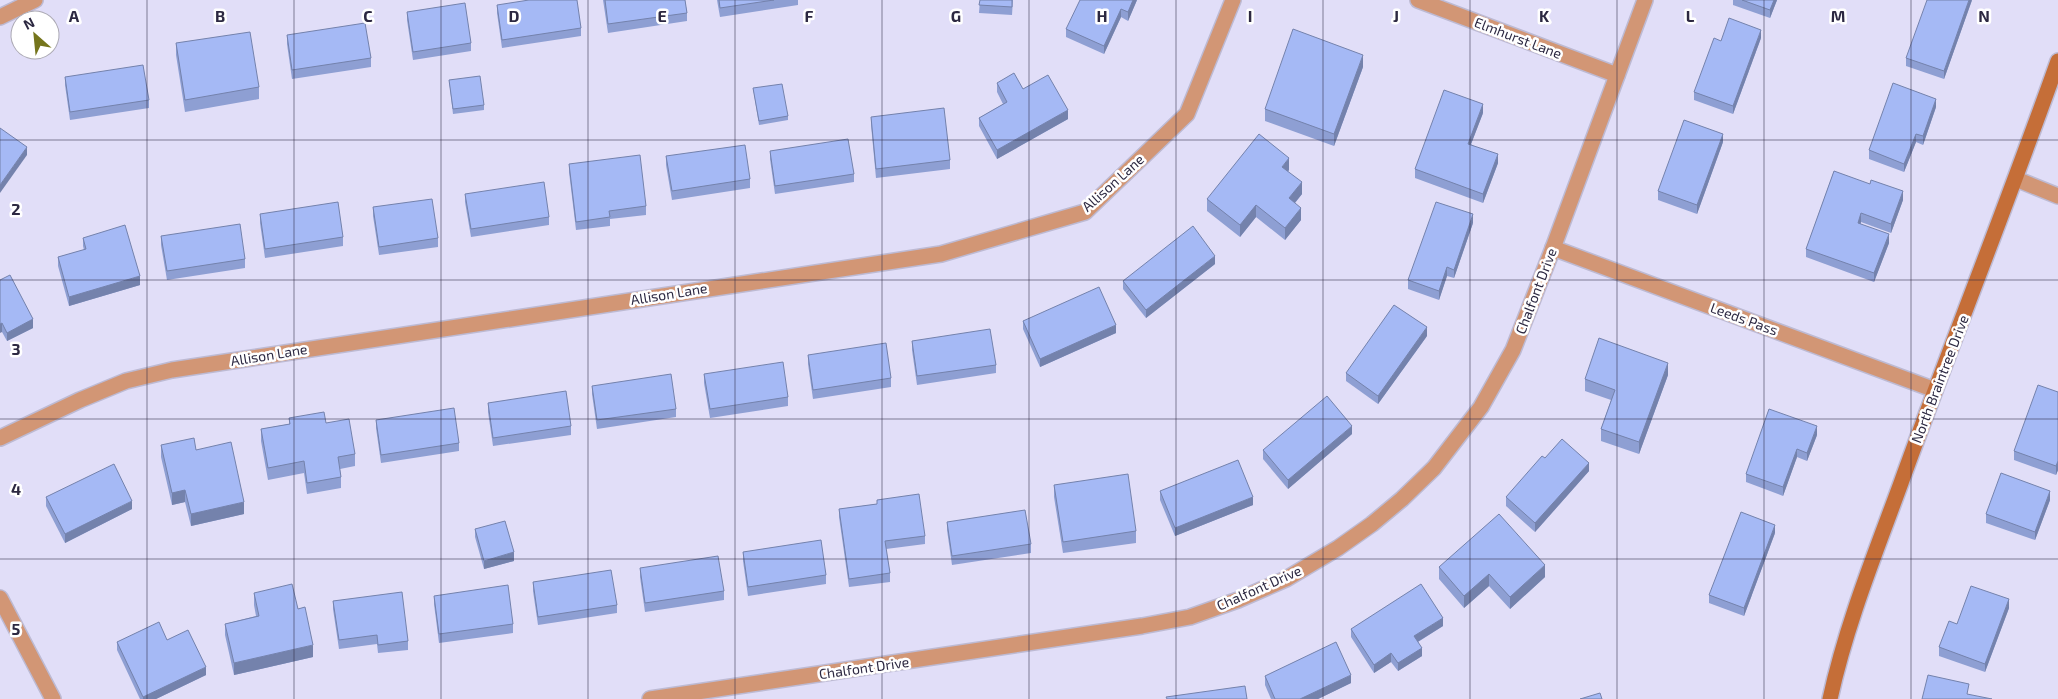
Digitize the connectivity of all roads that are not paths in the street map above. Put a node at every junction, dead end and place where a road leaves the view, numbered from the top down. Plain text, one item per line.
1 (35, 0) edge
2 (1232, 0) edge
3 (1418, 0) edge
4 (1645, 0) edge
5 (0, 17) edge
6 (2058, 61) edge
7 (1617, 75) junction
8 (2016, 179) junction
9 (2058, 196) edge
10 (1553, 248) junction
11 (1935, 390) junction
12 (0, 438) edge
13 (0, 598) edge
14 (53, 699) edge
15 (650, 699) edge
16 (1830, 699) edge

1 - 5 street
2 - 12 street, Allison Lane
3 - 7 street, Elmhurst Lane
4 - 7 street, Chalfont Drive
6 - 8 street, North Braintree Drive
7 - 10 street, Chalfont Drive
8 - 9 street
8 - 11 street, North Braintree Drive
10 - 11 street, Leeds Pass
10 - 15 street, Chalfont Drive
11 - 16 street, North Braintree Drive
13 - 14 street

